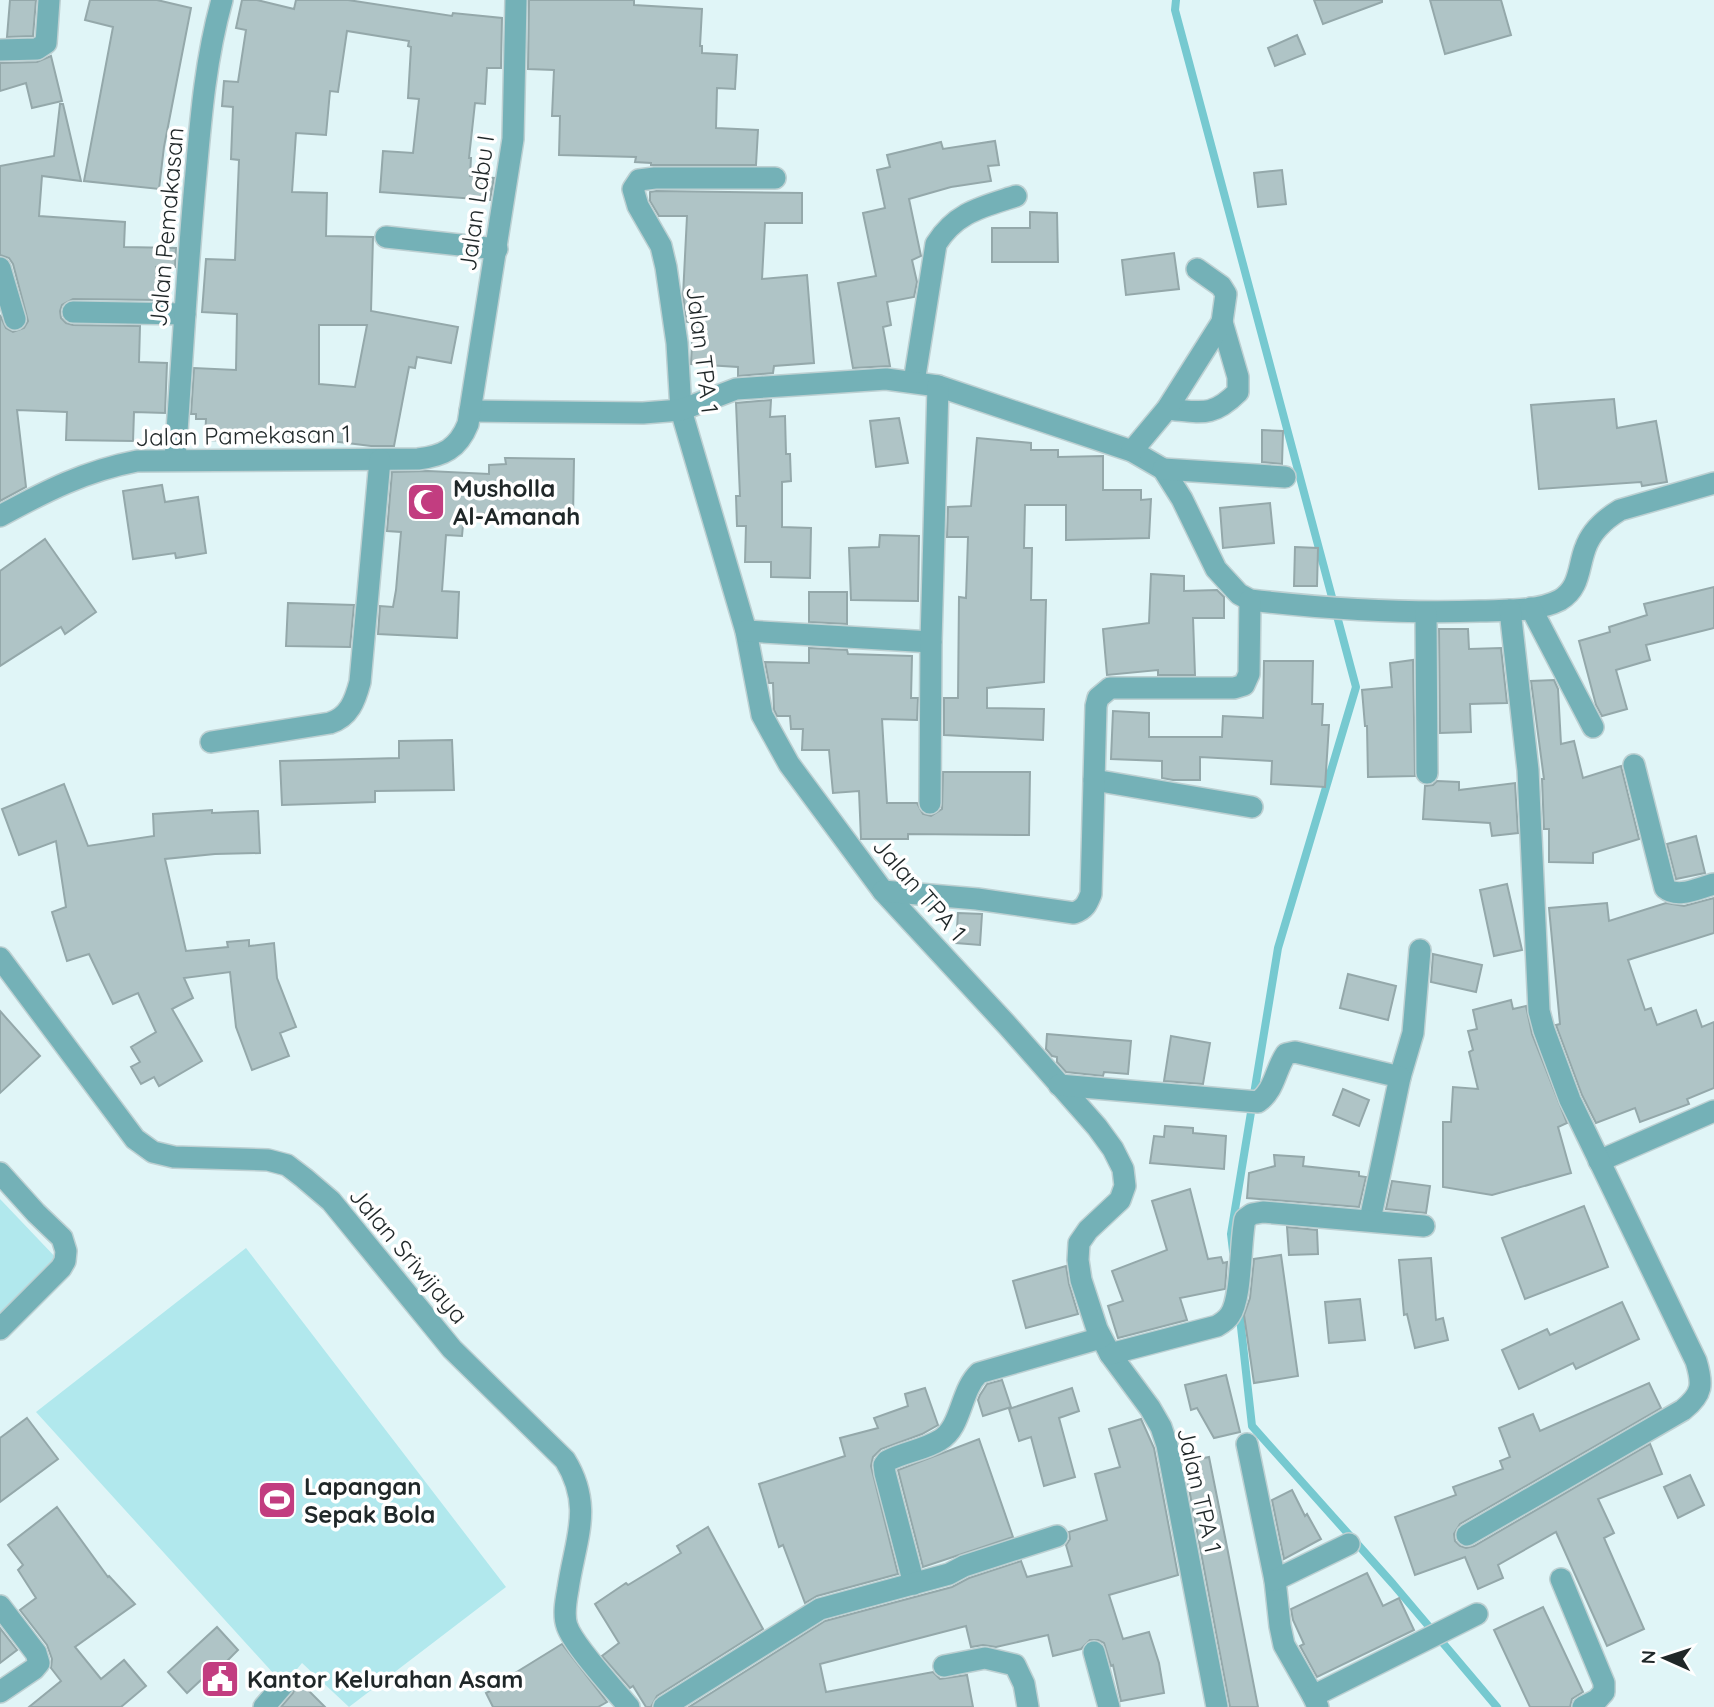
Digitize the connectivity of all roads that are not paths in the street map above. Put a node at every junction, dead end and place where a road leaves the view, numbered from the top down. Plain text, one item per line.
1 (49, 0) edge
2 (222, 0) edge
3 (516, 0) edge
4 (0, 50) edge
5 (775, 178) dead end
6 (1016, 196) dead end
7 (386, 237) dead end
8 (496, 249) junction
9 (0, 268) edge
10 (1197, 269) dead end
11 (73, 312) dead end
12 (185, 314) junction
13 (15, 319) dead end
14 (1222, 322) junction
15 (914, 382) junction
16 (938, 386) junction
17 (681, 410) junction
18 (1167, 410) junction
19 (470, 411) junction
20 (1132, 451) junction
21 (176, 459) junction
22 (380, 460) junction
23 (1163, 469) junction
24 (1285, 477) dead end
25 (1714, 483) edge
26 (0, 516) edge
27 (1250, 600) junction
28 (1521, 609) junction
29 (1426, 613) junction
30 (746, 631) junction
31 (931, 642) junction
32 (1592, 727) dead end
33 (211, 742) dead end
34 (1634, 765) dead end
35 (1427, 773) dead end
36 (1094, 780) junction
37 (930, 803) dead end
38 (1252, 807) dead end
39 (1714, 884) edge
40 (883, 891) junction
41 (1420, 950) dead end
42 (0, 958) edge
43 (1400, 1077) junction
44 (1059, 1085) junction
45 (1714, 1111) edge
46 (1599, 1161) junction
47 (0, 1172) edge
48 (1370, 1220) junction
49 (1424, 1226) dead end
50 (0, 1329) edge
51 (1105, 1346) junction
52 (1247, 1444) dead end
53 (1467, 1535) dead end
54 (1057, 1536) dead end
55 (1349, 1544) dead end
56 (1561, 1579) dead end
57 (1275, 1580) junction
58 (914, 1584) junction
59 (0, 1606) edge
60 (1477, 1614) dead end
61 (1094, 1652) dead end
62 (944, 1666) dead end
63 (283, 1685) dead end
64 (0, 1692) edge
65 (1315, 1702) edge
66 (264, 1707) edge
67 (627, 1707) edge
68 (664, 1707) edge
69 (1027, 1707) edge
70 (1110, 1707) edge
71 (1217, 1707) edge
72 (1583, 1707) edge

1 - 4 street
2 - 12 street, Jalan Pemakasan
3 - 8 street, Jalan Labu I
5 - 17 street, Jalan TPA 1
6 - 15 street
7 - 8 street
8 - 19 street, Jalan Labu I
9 - 13 street
10 - 14 street
11 - 12 street
12 - 21 street, Jalan Pemakasan
14 - 18 street
14 - 18 street
15 - 16 street
15 - 17 street
16 - 20 street
16 - 31 street
17 - 19 street
17 - 30 street, Jalan TPA 1
18 - 20 street
19 - 22 street, Jalan Pamekasan 1
20 - 23 street
21 - 22 street, Jalan Pamekasan 1
21 - 26 street, Jalan Pamekasan 1
22 - 33 street
23 - 24 street
23 - 27 street
25 - 28 street
27 - 29 street
27 - 36 street
28 - 29 street
28 - 32 street
28 - 46 street
29 - 35 street
30 - 31 street
30 - 40 street, Jalan TPA 1
31 - 37 street
34 - 39 street
36 - 38 street
36 - 40 street
40 - 44 street, Jalan TPA 1
41 - 43 street
42 - 67 street, Jalan Sriwijaya
43 - 44 street
43 - 48 street
44 - 51 street, Jalan TPA 1
45 - 46 street
46 - 53 street
47 - 50 street
48 - 49 street
48 - 51 street
51 - 58 street
51 - 71 street, Jalan TPA 1
52 - 57 street
54 - 58 street
55 - 57 street
56 - 72 street
57 - 65 street
58 - 68 street
59 - 64 street
60 - 65 street
61 - 70 street
62 - 69 street
63 - 66 street

